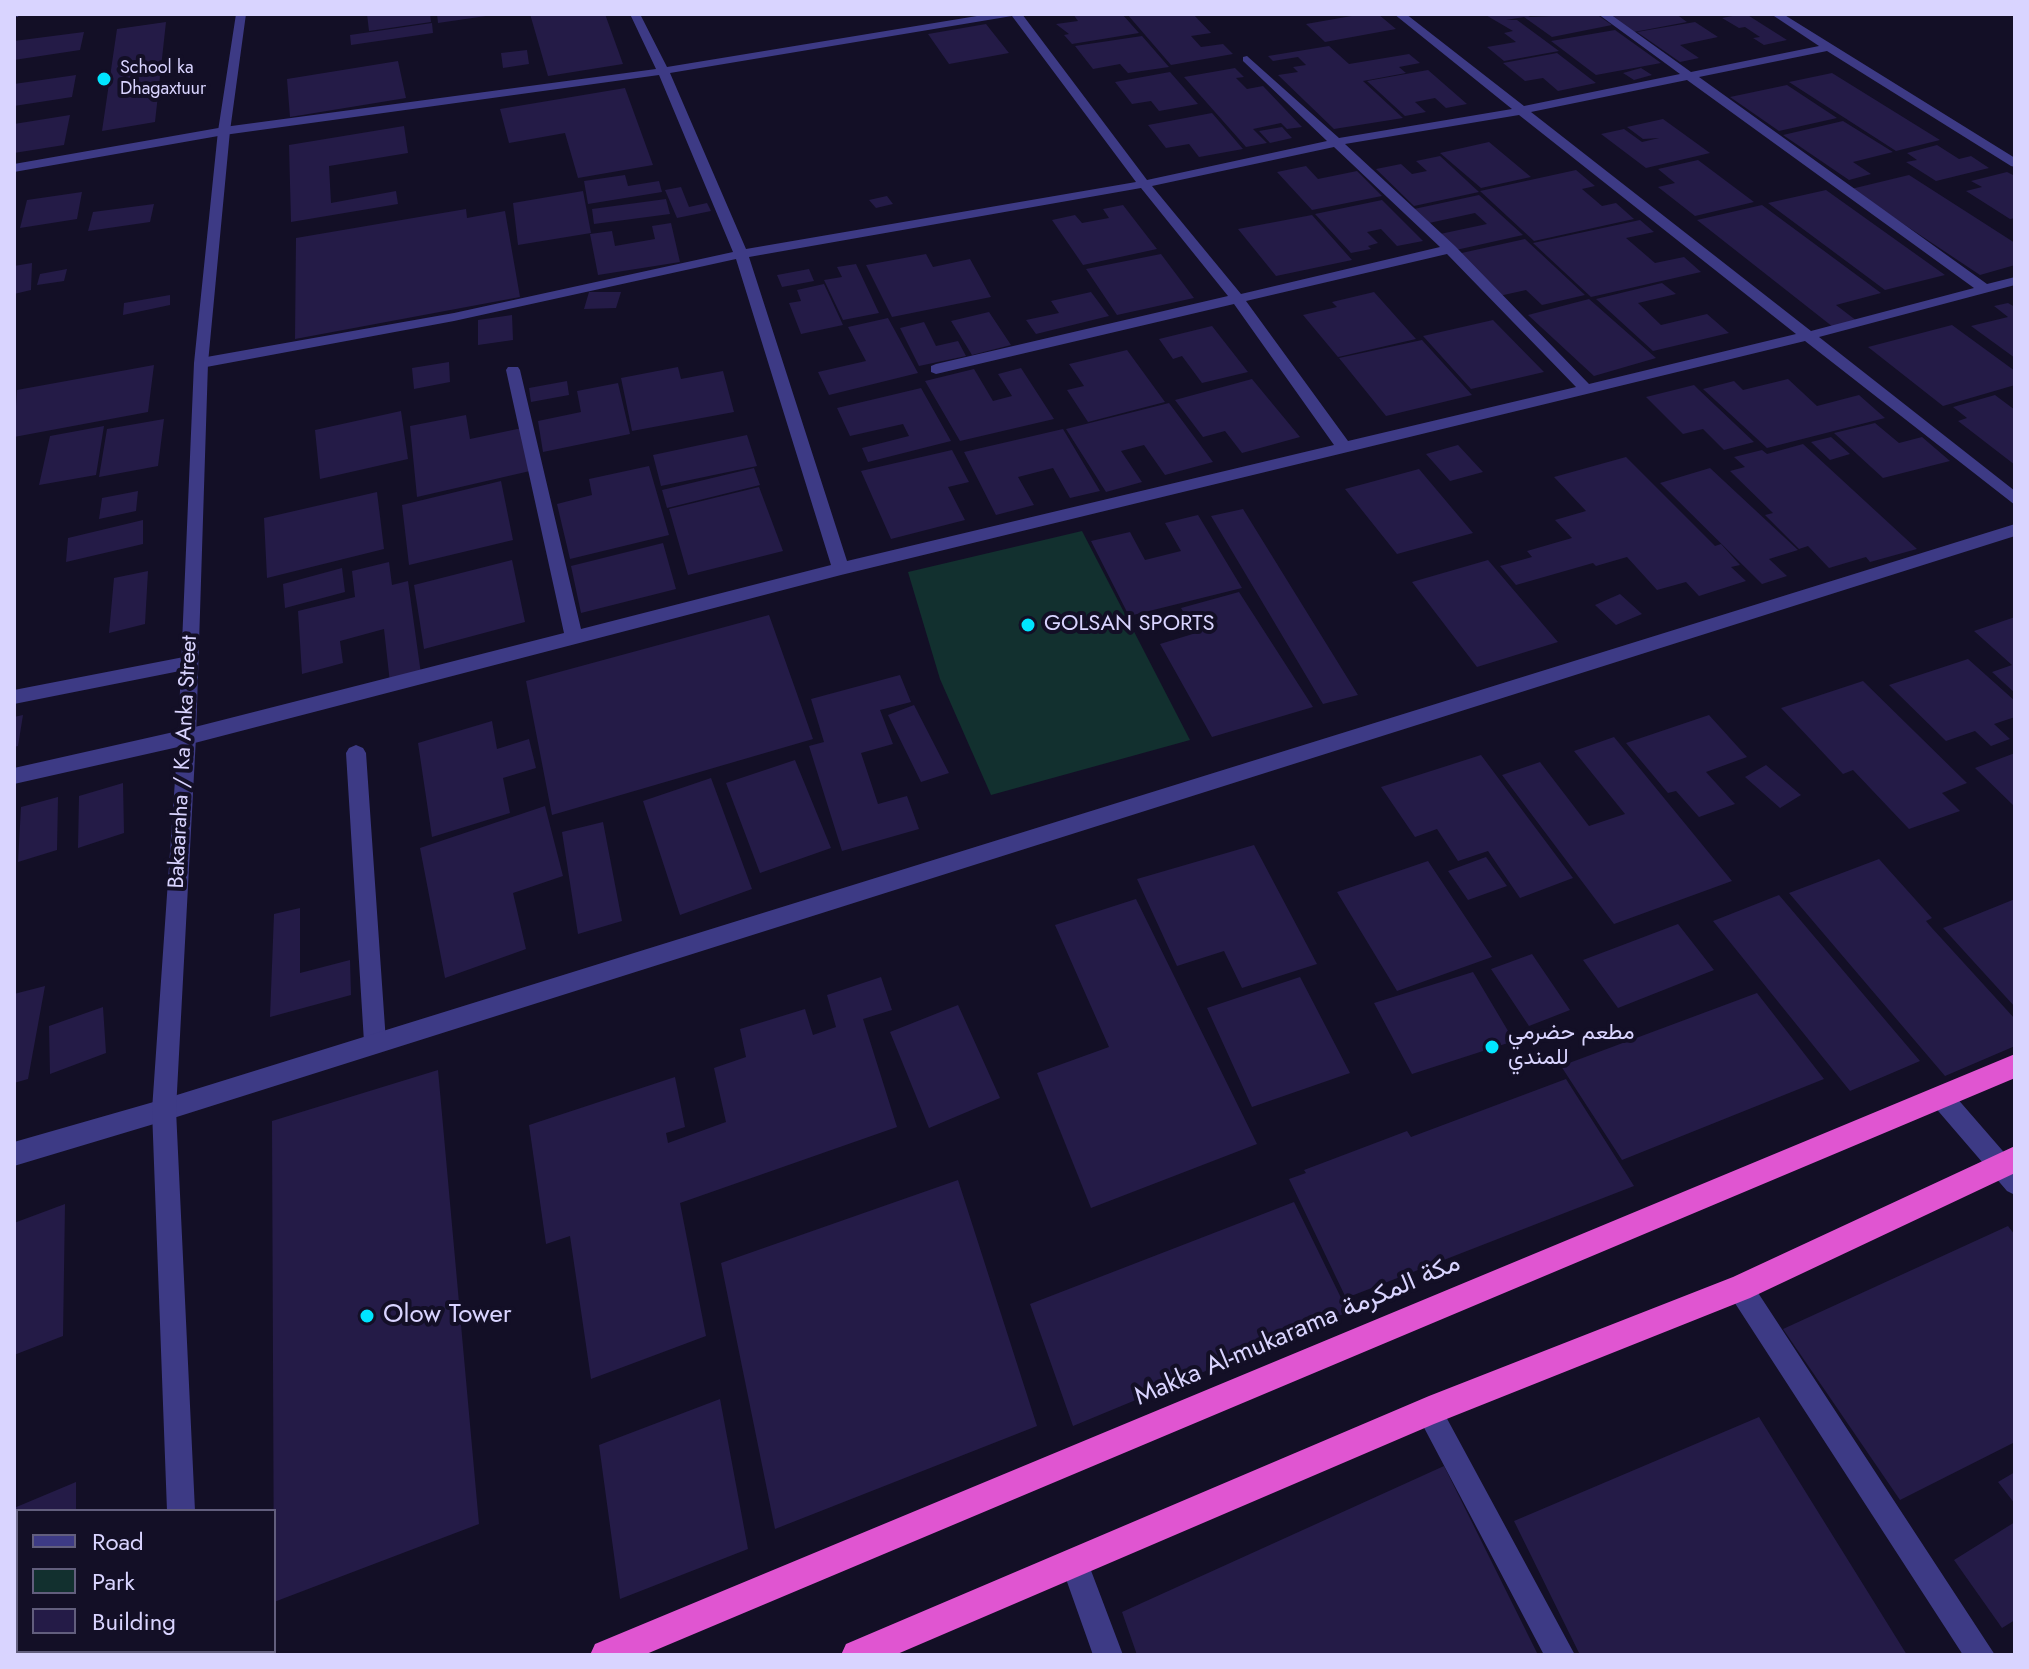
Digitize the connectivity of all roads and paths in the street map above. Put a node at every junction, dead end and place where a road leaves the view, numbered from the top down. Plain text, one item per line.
1 (241, 14) edge
2 (635, 14) edge
3 (1009, 14) edge
4 (1016, 14) edge
5 (1399, 14) edge
6 (1603, 14) edge
7 (1776, 14) edge
8 (1830, 47) junction
9 (1247, 59) dead end
10 (663, 71) junction
11 (1689, 76) junction
12 (1519, 111) junction
13 (224, 131) junction
14 (1338, 142) junction
15 (2015, 163) edge
16 (14, 168) edge
17 (1144, 184) junction
18 (1450, 249) junction
19 (741, 254) junction
20 (2015, 281) edge
21 (1985, 289) junction
22 (1237, 298) junction
23 (1807, 336) junction
24 (201, 363) junction
25 (936, 369) dead end
26 (513, 370) dead end
27 (1586, 389) junction
28 (1344, 447) junction
29 (2015, 499) edge
30 (2015, 530) edge
31 (841, 569) junction
32 (574, 637) junction
33 (189, 663) junction
34 (14, 697) edge
35 (187, 737) junction
36 (356, 753) dead end
37 (14, 776) edge
38 (375, 1042) junction
39 (2015, 1066) edge
40 (1941, 1097) junction
41 (164, 1110) junction
42 (14, 1154) edge
43 (2010, 1169) edge
44 (1740, 1288) junction
45 (1429, 1411) junction
46 (181, 1509) edge
47 (1074, 1562) junction
48 (606, 1655) edge
49 (857, 1655) edge
50 (1108, 1655) edge
51 (1560, 1655) edge
52 (1980, 1655) edge

1 - 13 street, Bakaaraha / Ka Anka Street
2 - 10 street
3 - 10 street
4 - 17 street
5 - 12 street
6 - 11 street
7 - 8 street
8 - 11 street
8 - 15 street
9 - 14 street
10 - 13 street
10 - 19 street
11 - 12 street
11 - 21 street
12 - 14 street
12 - 23 street
13 - 16 street
13 - 24 street, Bakaaraha / Ka Anka Street
14 - 17 street
14 - 18 street
17 - 19 street
17 - 22 street
18 - 22 street
18 - 27 street
19 - 24 street
19 - 31 street
20 - 21 street
21 - 23 street
22 - 25 street
22 - 28 street
23 - 27 street
23 - 29 street
24 - 33 street, Bakaaraha / Ka Anka Street
26 - 32 street
27 - 28 street
28 - 31 street
30 - 38 street
31 - 32 street
32 - 35 street
33 - 34 street
33 - 35 street, Bakaaraha / Ka Anka Street
35 - 37 street
35 - 41 street, Bakaaraha / Ka Anka Street
36 - 38 street
38 - 41 street
39 - 40 highway, Makka Al-mukarama مكة المكرمة
40 - 43 street
40 - 48 highway, Makka Al-mukarama مكة المكرمة
41 - 42 street
41 - 46 street, Bakaaraha / Ka Anka Street
43 - 44 highway
44 - 45 highway
44 - 52 street
45 - 47 highway
45 - 51 street
47 - 49 highway
47 - 50 street

